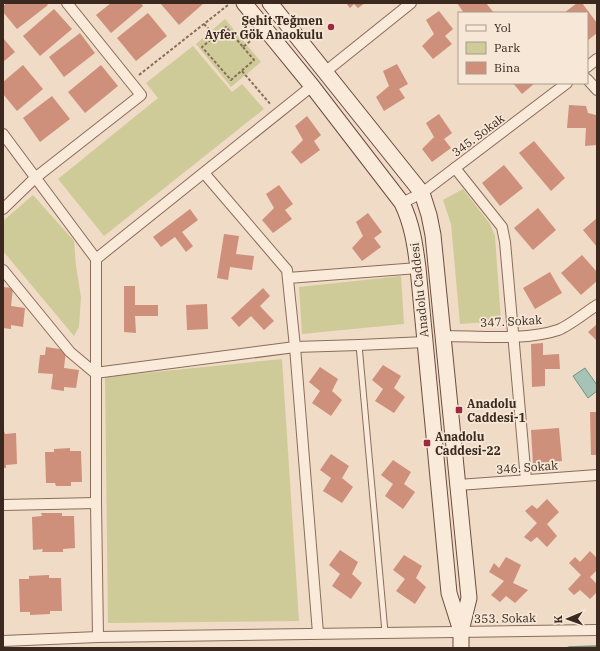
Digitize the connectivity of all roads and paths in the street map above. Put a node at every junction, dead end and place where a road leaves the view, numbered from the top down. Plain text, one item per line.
1 (67, 3) edge
2 (244, 3) edge
3 (411, 3) edge
4 (273, 4) edge
5 (228, 5) dead end
6 (204, 24) junction
7 (215, 36) junction
8 (254, 38) dead end
9 (243, 47) junction
10 (597, 59) edge
11 (588, 66) edge
12 (242, 71) junction
13 (325, 72) junction
14 (588, 80) edge
15 (131, 82) junction
16 (566, 84) edge
17 (312, 86) junction
18 (597, 90) edge
19 (274, 109) dead end
20 (3, 134) edge
21 (455, 168) junction
22 (204, 173) junction
23 (36, 178) junction
24 (422, 194) junction
25 (402, 203) junction
26 (3, 209) edge
27 (96, 259) junction
28 (418, 268) junction
29 (3, 270) edge
30 (288, 278) junction
31 (597, 305) edge
32 (443, 336) junction
33 (514, 336) junction
34 (425, 342) junction
35 (360, 345) junction
36 (295, 347) junction
37 (96, 373) junction
38 (597, 476) edge
39 (526, 480) junction
40 (458, 485) junction
41 (96, 503) junction
42 (3, 506) edge
43 (597, 630) edge
44 (461, 631) junction
45 (318, 632) junction
46 (385, 632) junction
47 (98, 637) junction
48 (3, 642) edge
49 (461, 648) edge

1 - 15 street
2 - 17 street, Anadolu Caddesi
3 - 13 street
4 - 13 street, Anadolu Caddesi
5 - 6 path
6 - 7 path
6 - 15 path
7 - 9 path
7 - 12 path
8 - 9 path
9 - 12 path
10 - 11 street
12 - 19 path
13 - 24 street, Anadolu Caddesi
14 - 18 street
15 - 23 street
16 - 21 street, 345. Sokak
17 - 22 street
17 - 25 street, Anadolu Caddesi
20 - 23 street
21 - 24 street, 345. Sokak
21 - 33 street
22 - 27 street
22 - 30 street
23 - 26 street
23 - 27 street
24 - 25 street, 345. Sokak
24 - 32 street, Anadolu Caddesi
25 - 28 street, Anadolu Caddesi
27 - 37 street
28 - 30 street
28 - 34 street, Anadolu Caddesi
29 - 37 street
30 - 36 street
31 - 33 street, 347. Sokak
32 - 33 street, 347. Sokak
32 - 40 street, Anadolu Caddesi
33 - 39 street
34 - 35 street
34 - 44 street, Anadolu Caddesi
35 - 36 street
35 - 46 lane
36 - 37 street
36 - 45 street
37 - 41 street
38 - 39 street, 346. Sokak
39 - 40 street, 346. Sokak
40 - 44 street, Anadolu Caddesi
41 - 42 street
41 - 47 street
43 - 44 street, 353. Sokak
44 - 46 street, 353. Sokak
44 - 49 street, Anadolu Caddesi
45 - 46 street, 353. Sokak
45 - 47 street, 353. Sokak
47 - 48 street, 353. Sokak

